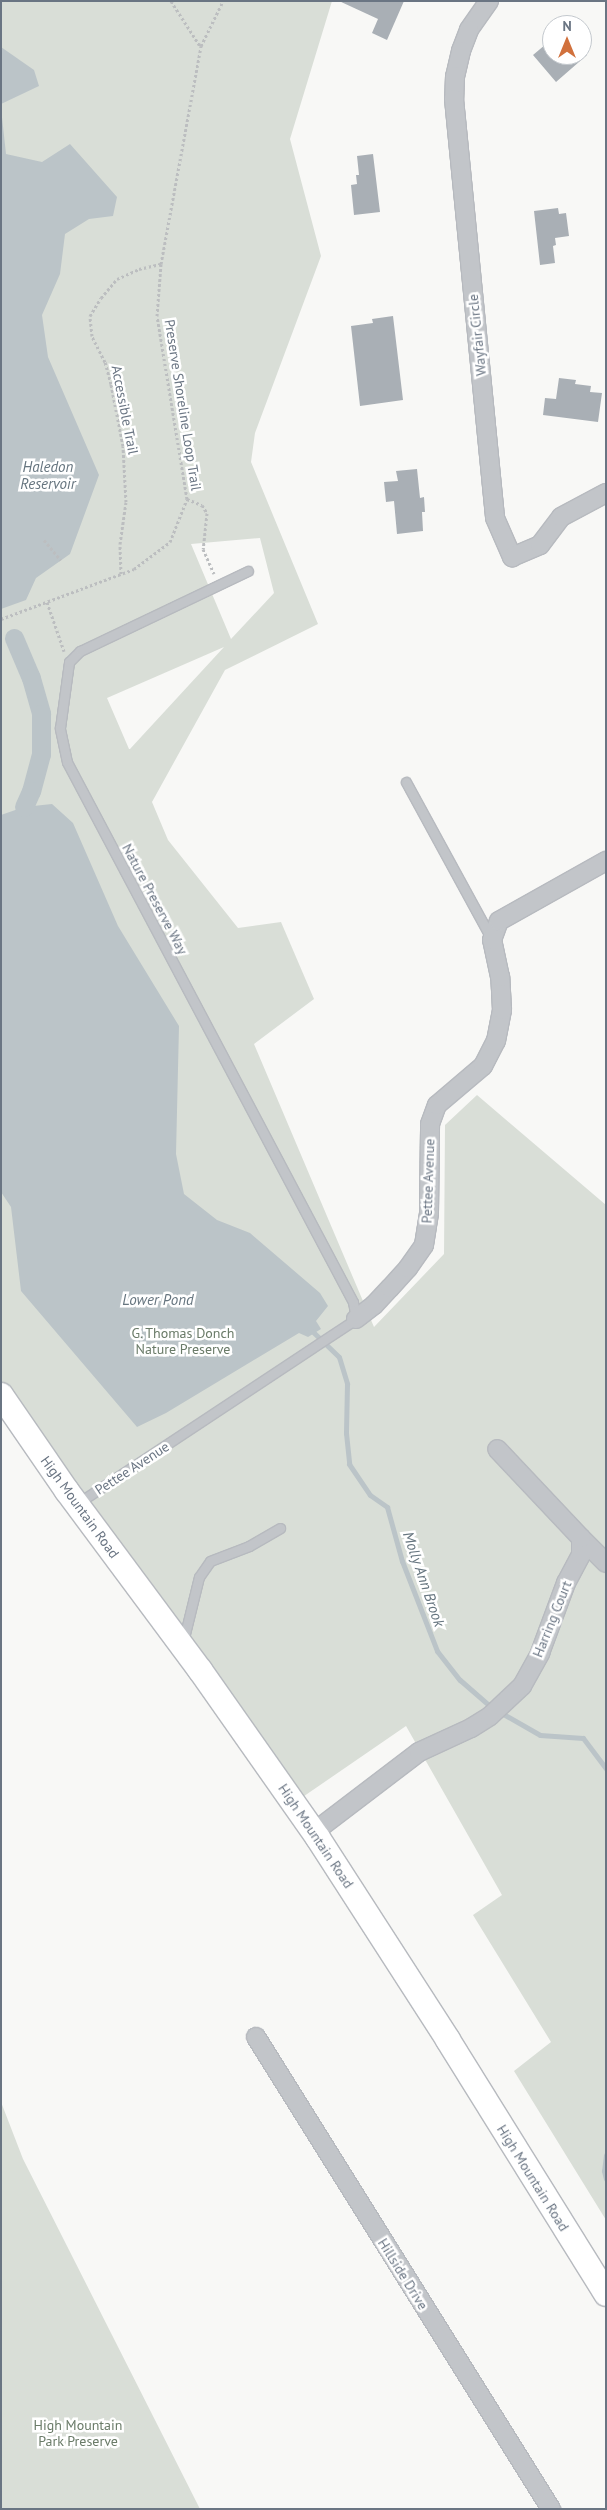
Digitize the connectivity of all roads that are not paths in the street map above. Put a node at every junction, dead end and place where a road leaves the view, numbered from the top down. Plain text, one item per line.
1 (490, 1) edge
2 (606, 493) edge
3 (248, 571) dead end
4 (406, 782) dead end
5 (606, 861) edge
6 (492, 940) junction
7 (356, 1319) junction
8 (1, 1395) edge
9 (497, 1449) dead end
10 (77, 1504) junction
11 (280, 1528) dead end
12 (581, 1538) junction
13 (606, 1563) edge
14 (182, 1645) junction
15 (314, 1832) junction
16 (256, 2037) dead end
17 (606, 2294) edge
18 (551, 2509) edge

1 - 2 street, Wayfair Circle
3 - 7 lane, Nature Preserve Way
4 - 6 lane
5 - 6 street
6 - 7 street, Pettee Avenue
7 - 10 lane, Pettee Avenue
8 - 10 main road, High Mountain Road
9 - 12 street
10 - 14 main road, High Mountain Road
11 - 14 lane
12 - 13 street
12 - 15 street, Harring Court
14 - 15 main road, High Mountain Road
15 - 17 main road, High Mountain Road
16 - 18 street, Hillside Drive

